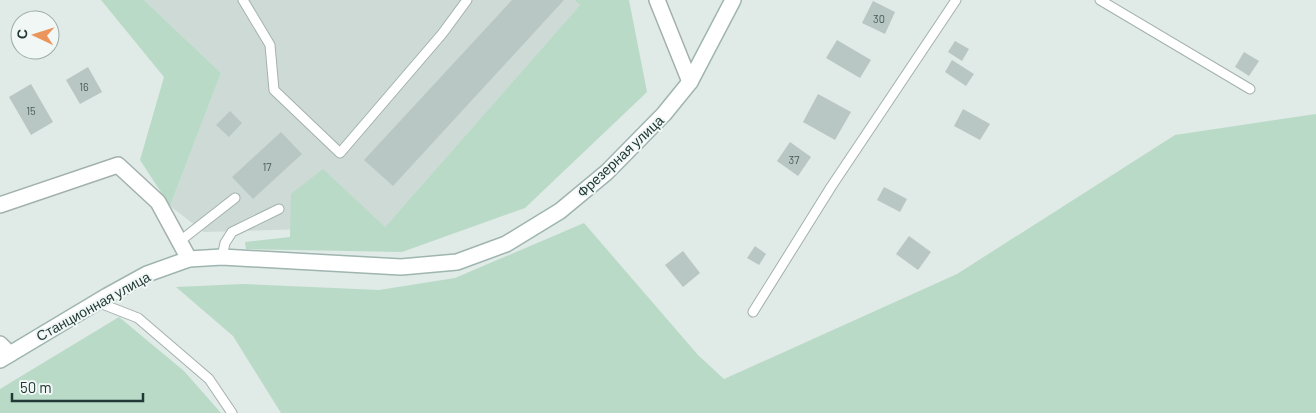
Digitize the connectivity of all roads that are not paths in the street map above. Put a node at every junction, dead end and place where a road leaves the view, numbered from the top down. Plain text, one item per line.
1 (243, 0) edge
2 (467, 0) edge
3 (657, 0) edge
4 (732, 0) edge
5 (956, 0) edge
6 (1100, 0) edge
7 (690, 82) junction
8 (1250, 89) dead end
9 (235, 198) dead end
10 (0, 205) edge
11 (280, 209) dead end
12 (180, 241) junction
13 (222, 257) junction
14 (189, 259) junction
15 (97, 302) junction
16 (753, 312) dead end
17 (3, 353) edge
18 (232, 413) edge

1 - 2 lane
3 - 7 street
4 - 7 street, Фрезерная улица
5 - 16 lane
6 - 8 lane
7 - 13 street, Фрезерная улица
9 - 12 lane
10 - 12 street
11 - 13 lane
12 - 14 street
13 - 14 street, Фрезерная улица
14 - 15 street, Станционная улица
15 - 17 street, Станционная улица
15 - 18 lane

